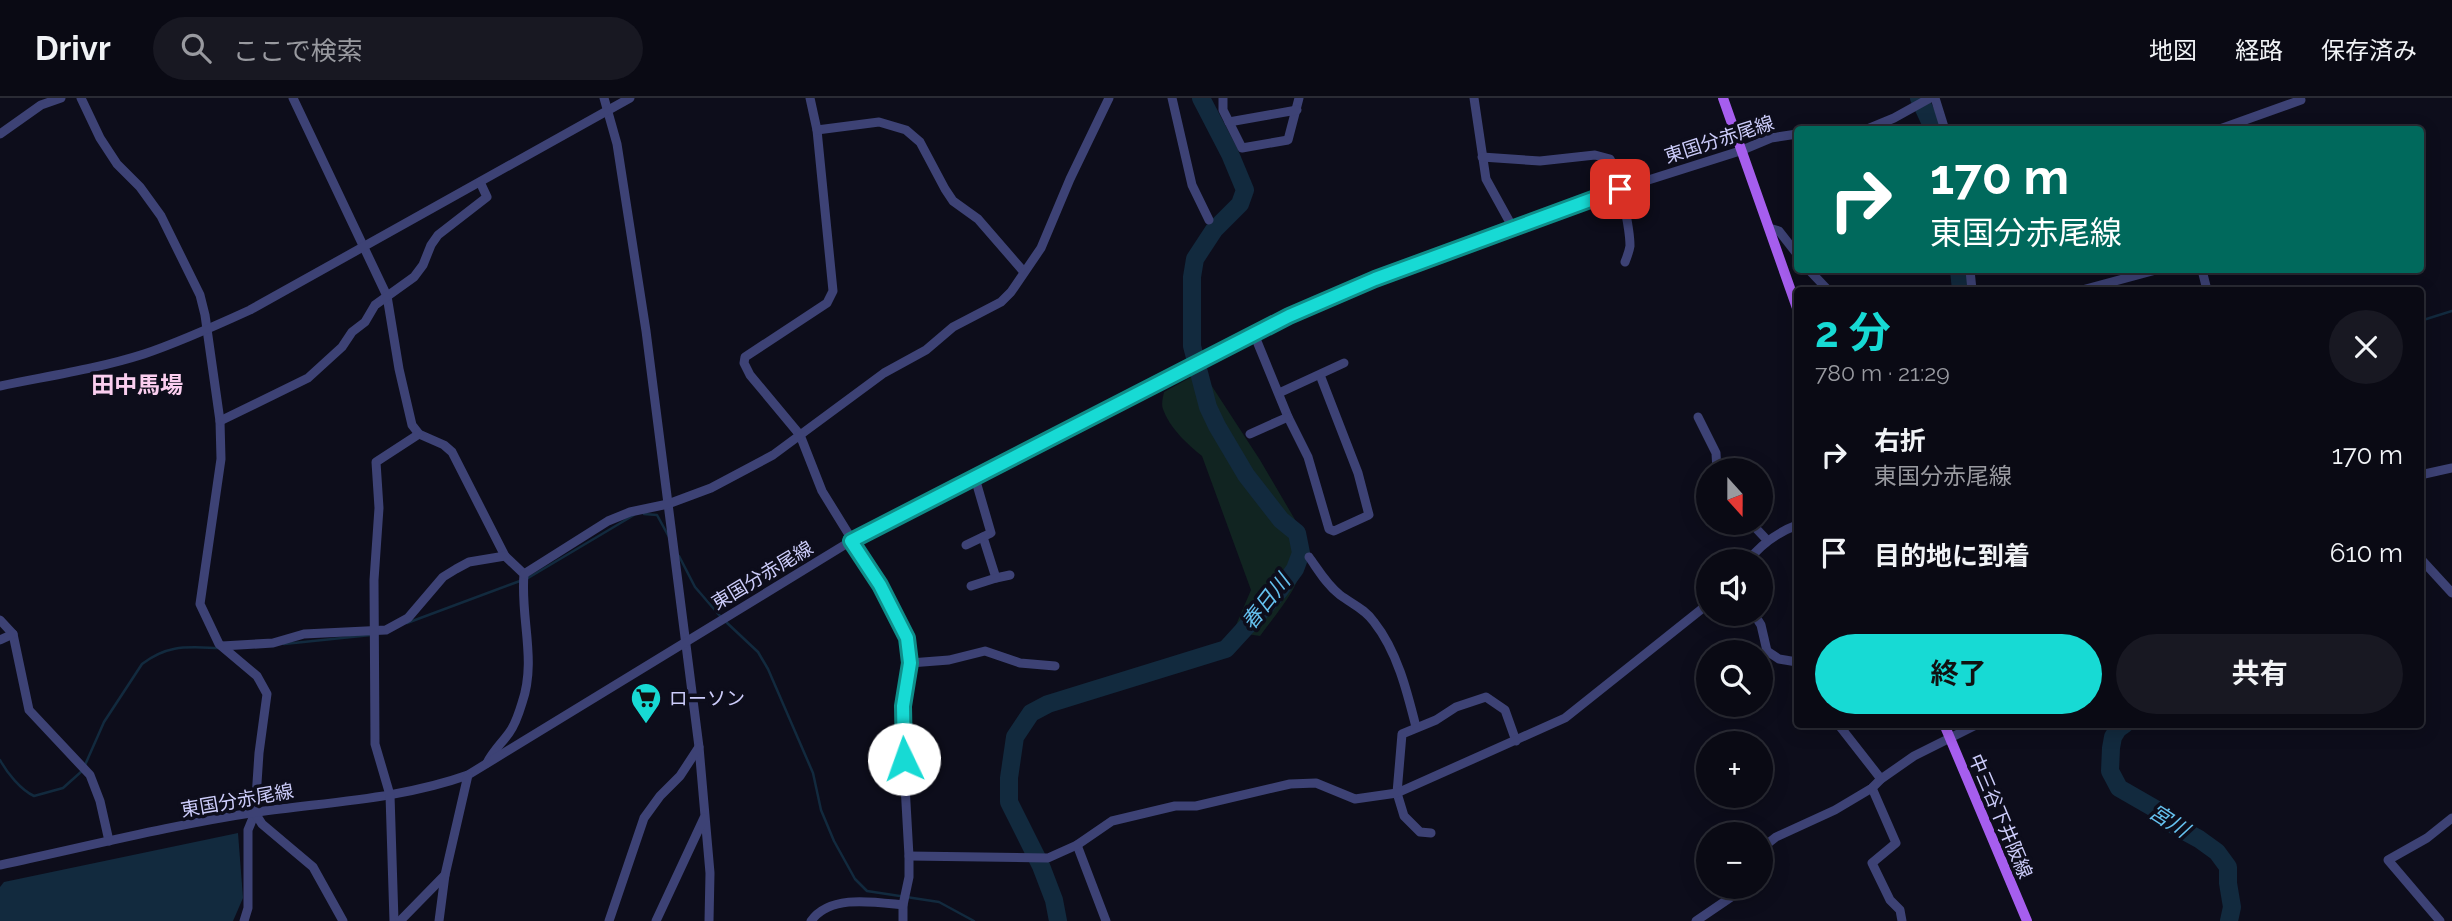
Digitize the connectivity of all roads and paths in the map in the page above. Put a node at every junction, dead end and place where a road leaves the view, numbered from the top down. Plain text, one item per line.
1 (61, 98) edge
2 (81, 98) edge
3 (293, 98) edge
4 (604, 98) edge
5 (629, 98) edge
6 (810, 98) edge
7 (1109, 98) edge
8 (1172, 98) edge
9 (1223, 98) edge
10 (1299, 98) edge
11 (1474, 98) edge
12 (1724, 98) edge
13 (1931, 99) edge
14 (2301, 100) dead end
15 (41, 102) edge
16 (1297, 110) junction
17 (608, 111) junction
18 (1229, 122) junction
19 (1874, 126) edge
20 (1943, 126) edge
21 (2228, 126) edge
22 (817, 130) junction
23 (0, 134) edge
24 (1794, 134) edge
25 (1740, 151) junction
26 (1482, 157) junction
27 (480, 183) junction
28 (1620, 189) junction
29 (1209, 220) dead end
30 (1513, 228) junction
31 (1769, 228) junction
32 (365, 246) junction
33 (1794, 250) edge
34 (1625, 262) dead end
35 (1024, 272) junction
36 (1812, 273) edge
37 (2145, 273) edge
38 (1825, 287) edge
39 (2093, 287) edge
40 (387, 296) junction
41 (1794, 299) edge
42 (206, 330) junction
43 (1254, 334) junction
44 (1344, 363) dead end
45 (1320, 374) junction
46 (0, 386) edge
47 (1279, 393) junction
48 (1288, 417) junction
49 (1698, 417) dead end
50 (220, 421) junction
51 (419, 433) junction
52 (1250, 434) dead end
53 (800, 435) junction
54 (1716, 458) edge
55 (2452, 468) edge
56 (2424, 474) edge
57 (975, 478) junction
58 (668, 504) junction
59 (1794, 526) edge
60 (1764, 536) edge
61 (983, 537) junction
62 (1768, 540) junction
63 (851, 541) junction
64 (966, 545) dead end
65 (1759, 549) edge
66 (505, 556) junction
67 (1310, 557) dead end
68 (2424, 562) edge
69 (524, 574) junction
70 (1010, 575) dead end
71 (996, 578) junction
72 (971, 586) dead end
73 (2452, 593) edge
74 (1696, 614) edge
75 (0, 620) edge
76 (1761, 626) edge
77 (374, 631) junction
78 (13, 634) junction
79 (0, 640) edge
80 (685, 642) junction
81 (222, 646) junction
82 (1794, 662) edge
83 (910, 663) junction
84 (1055, 666) dead end
85 (1416, 727) junction
86 (1842, 728) edge
87 (1946, 728) edge
88 (1971, 728) edge
89 (1950, 740) junction
90 (1516, 741) junction
91 (699, 747) junction
92 (487, 764) junction
93 (468, 775) junction
94 (1881, 779) junction
95 (1872, 788) junction
96 (1397, 793) junction
97 (390, 795) junction
98 (255, 813) junction
99 (705, 816) junction
100 (2452, 818) edge
101 (1432, 833) dead end
102 (1773, 839) edge
103 (109, 841) junction
104 (1077, 845) junction
105 (909, 856) junction
106 (0, 865) edge
107 (445, 875) junction
108 (1728, 899) edge
109 (902, 905) junction
110 (244, 921) edge
111 (343, 921) edge
112 (394, 921) edge
113 (400, 921) edge
114 (439, 921) edge
115 (609, 921) edge
116 (656, 921) edge
117 (709, 921) edge
118 (811, 921) edge
119 (903, 921) edge
120 (1106, 921) edge
121 (1696, 921) edge
122 (1902, 921) edge
123 (2027, 921) edge
124 (2440, 921) edge

1 - 15 street
2 - 42 street
3 - 32 street
4 - 17 street
5 - 17 street
6 - 22 street
7 - 35 street
8 - 29 street
9 - 18 street
10 - 16 street
11 - 26 street
12 - 25 main road
13 - 19 street
13 - 20 street
14 - 21 street
15 - 23 street
16 - 18 street
16 - 18 street
17 - 27 street
17 - 58 street
22 - 35 street
22 - 53 street
24 - 25 street, 東国分赤尾線
25 - 28 street, 東国分赤尾線
25 - 31 main road
26 - 28 street
26 - 30 street
27 - 32 street
27 - 40 street
28 - 30 street, 東国分赤尾線
28 - 34 street
30 - 43 street, 東国分赤尾線
31 - 33 street
31 - 41 main road
32 - 40 street
32 - 42 street
35 - 53 street
36 - 38 street
37 - 39 street
40 - 50 street
40 - 51 street
42 - 46 street
42 - 50 street
43 - 47 street
43 - 57 street, 東国分赤尾線
44 - 45 street
45 - 47 street
45 - 48 street
47 - 48 street
48 - 52 street
49 - 54 street
50 - 81 street
51 - 66 street
51 - 77 street
53 - 58 street
53 - 63 street
55 - 56 street
57 - 61 street
57 - 63 street, 東国分赤尾線
58 - 69 street
58 - 80 street
59 - 62 street
60 - 62 street
61 - 64 street
61 - 71 street
62 - 65 street
63 - 80 street, 東国分赤尾線
63 - 83 street
66 - 69 street
66 - 77 street
67 - 85 street
68 - 73 street
69 - 92 street
70 - 71 street
71 - 72 street
74 - 90 street
75 - 78 street
76 - 82 street
77 - 81 street
77 - 97 street
78 - 79 street
78 - 103 street
80 - 91 street
80 - 92 street, 東国分赤尾線
81 - 98 street
83 - 84 street
83 - 105 street
85 - 90 street
85 - 96 street
86 - 94 street
87 - 89 main road, 中三谷下井阪線
88 - 89 street
89 - 94 street
89 - 123 main road, 中三谷下井阪線
90 - 96 street
91 - 99 street
91 - 115 street
92 - 93 street, 東国分赤尾線
93 - 97 street, 東国分赤尾線
93 - 107 street
94 - 95 street
95 - 102 street
95 - 122 street
96 - 101 street
96 - 104 street
97 - 98 street, 東国分赤尾線
97 - 112 street
98 - 103 street, 東国分赤尾線
98 - 110 street
98 - 111 street
99 - 116 street
99 - 117 street
100 - 124 street
103 - 106 street, 東国分赤尾線
104 - 105 street
104 - 120 street
105 - 109 street
107 - 113 street
107 - 114 street
108 - 121 street
109 - 118 street
109 - 119 street

